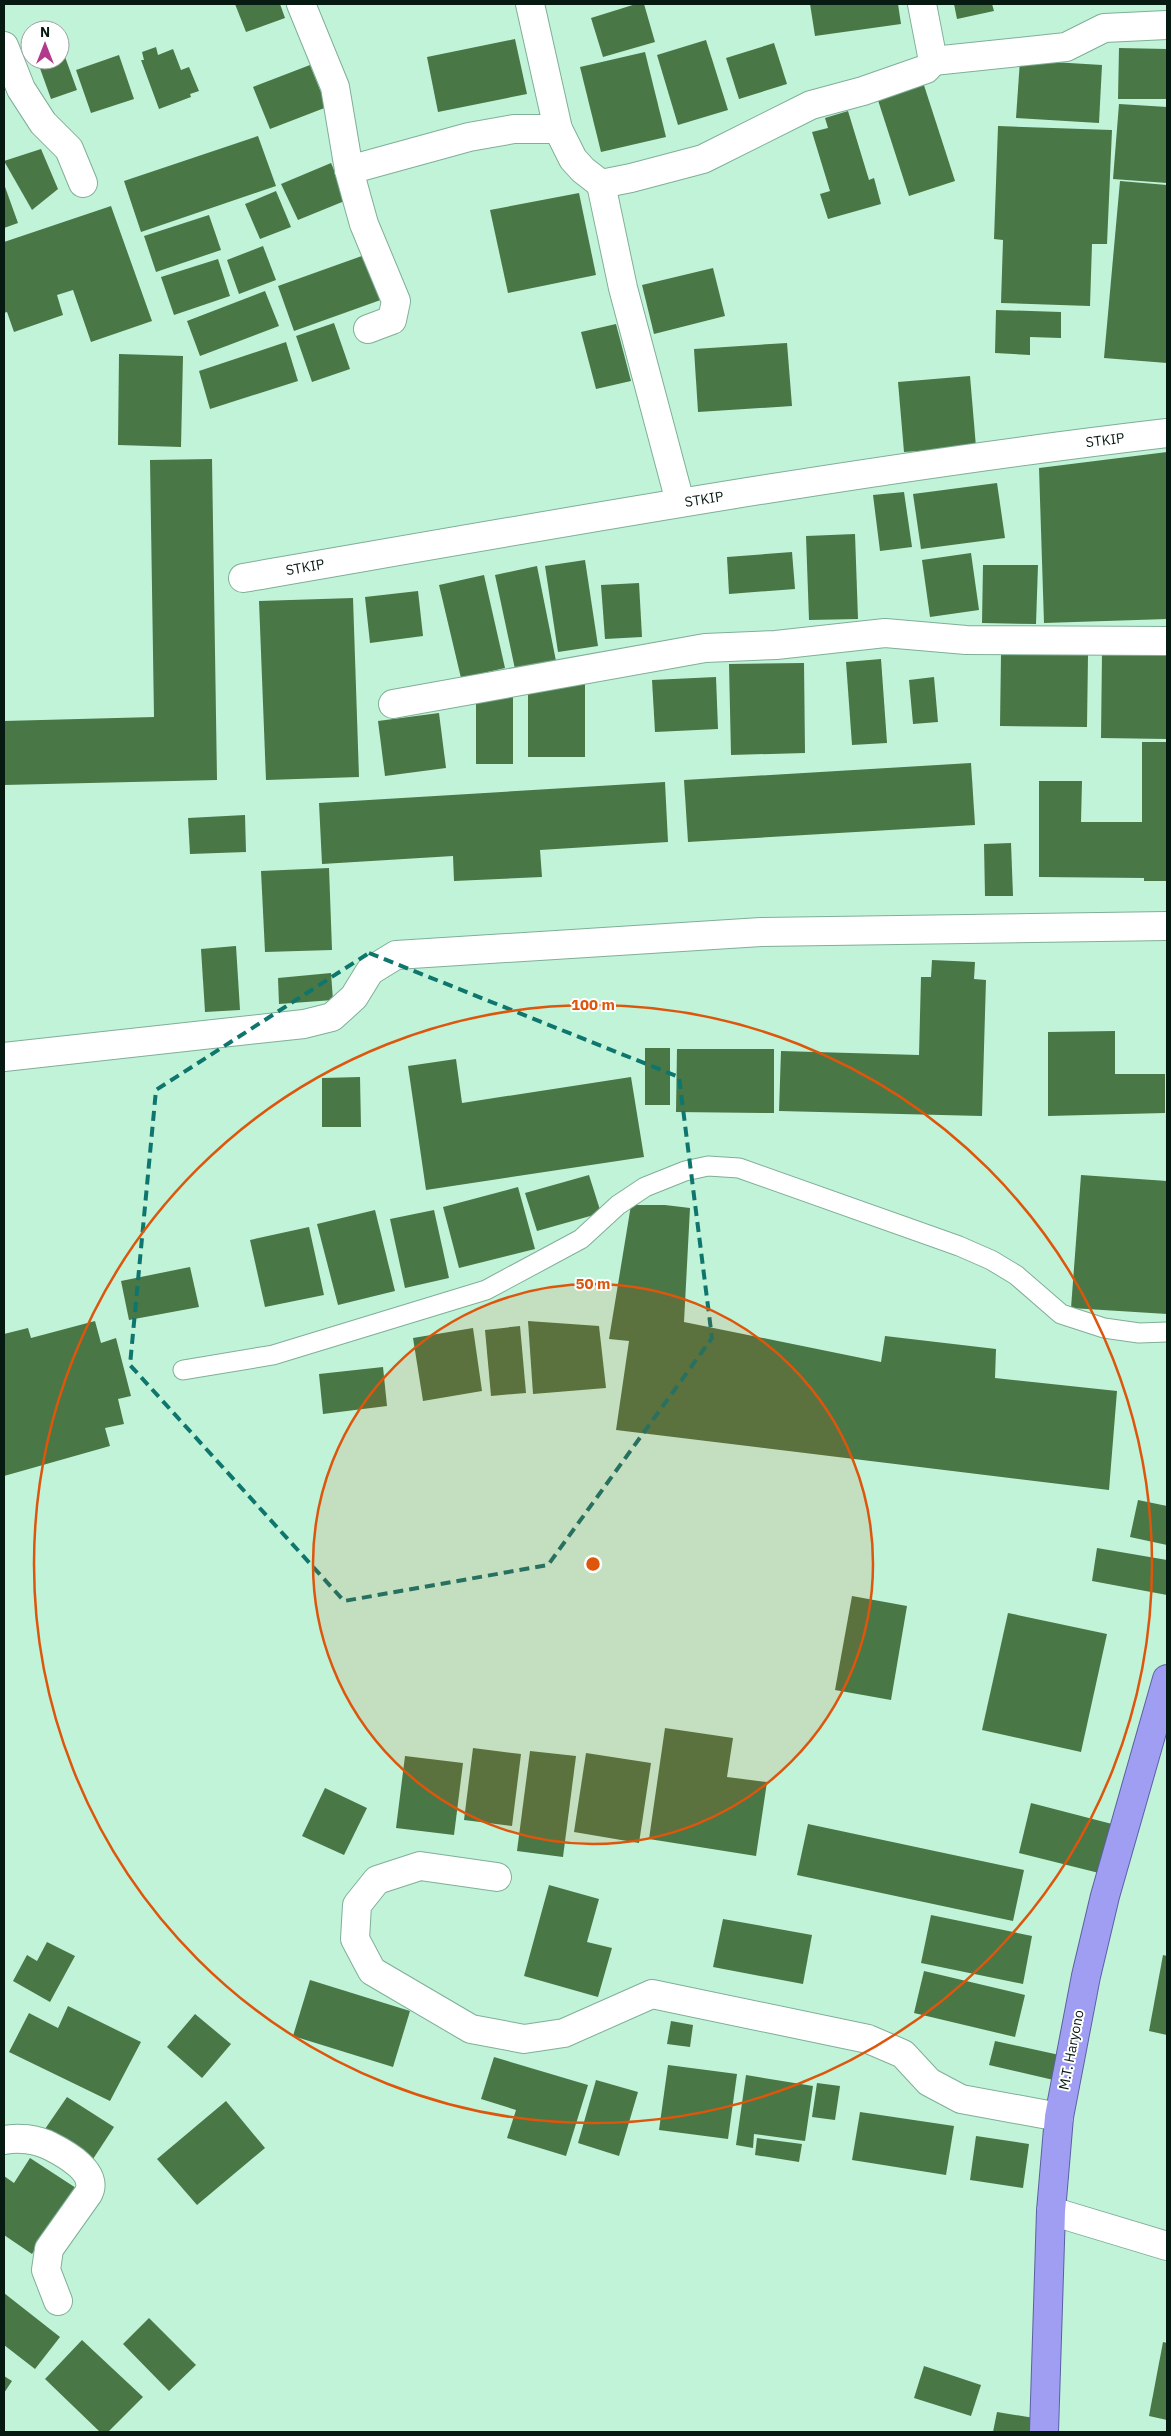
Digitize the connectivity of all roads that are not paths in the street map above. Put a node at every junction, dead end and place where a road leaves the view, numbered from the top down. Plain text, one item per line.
1 (301, 4) edge
2 (530, 4) edge
3 (922, 4) edge
4 (1167, 25) edge
5 (4, 46) edge
6 (933, 61) junction
7 (558, 130) junction
8 (349, 170) junction
9 (83, 183) dead end
10 (601, 184) junction
11 (368, 329) dead end
12 (1167, 433) edge
13 (680, 502) junction
14 (243, 578) dead end
15 (1167, 641) edge
16 (393, 704) dead end
17 (1167, 926) edge
18 (4, 1057) edge
19 (1167, 1332) edge
20 (183, 1370) dead end
21 (1167, 1679) edge
22 (497, 1877) dead end
23 (1059, 2117) junction
24 (4, 2140) edge
25 (1051, 2211) junction
26 (1167, 2246) edge
27 (58, 2301) dead end
28 (1044, 2432) edge

1 - 8 street
2 - 7 street
3 - 6 street
4 - 6 street
5 - 9 street
6 - 10 street
7 - 8 street
7 - 10 street
8 - 11 street
10 - 13 street
12 - 13 street, STKIP
13 - 14 street, STKIP
15 - 16 street
17 - 18 street
19 - 20 lane
21 - 23 highway, M.T. Haryono
22 - 23 street
23 - 25 highway, M.T. Haryono
24 - 27 street
25 - 26 street
25 - 28 highway, M.T. Haryono

